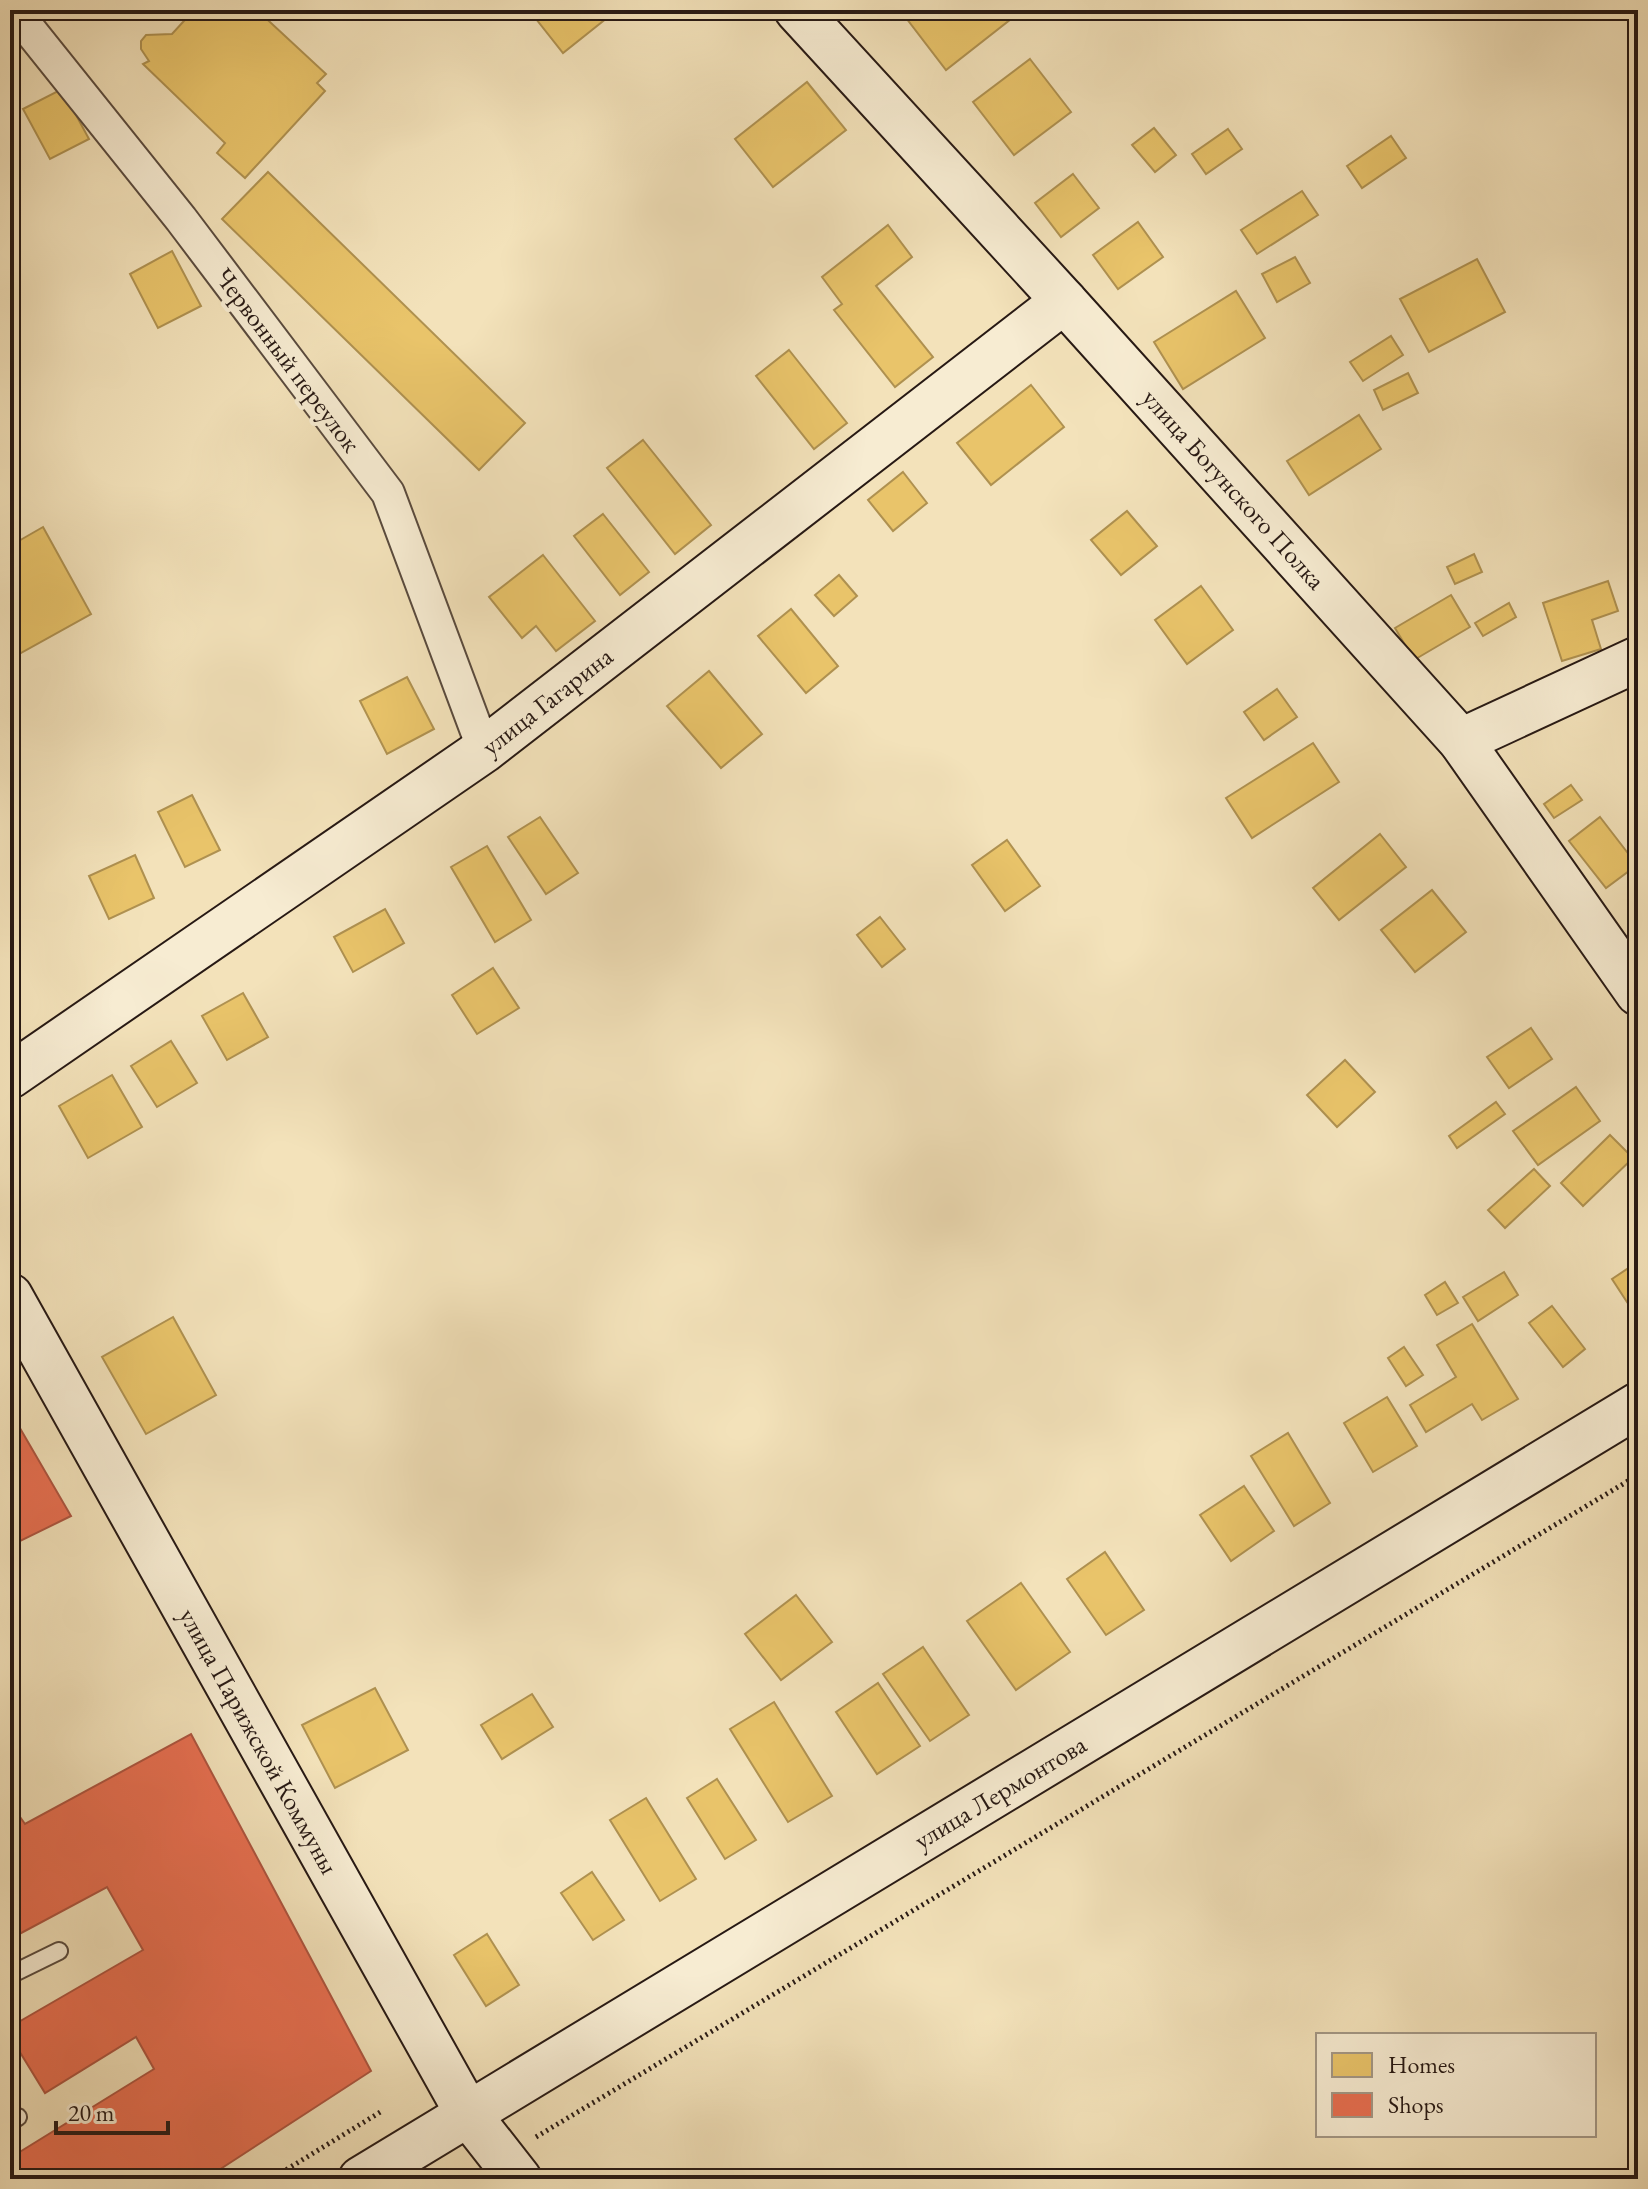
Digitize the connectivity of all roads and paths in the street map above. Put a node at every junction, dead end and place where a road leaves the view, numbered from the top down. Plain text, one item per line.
1 (797, 10) edge
2 (15, 13) edge
3 (1064, 301) junction
4 (1638, 659) edge
5 (1461, 741) junction
6 (484, 750) junction
7 (1638, 993) edge
8 (10, 1076) edge
9 (10, 1296) edge
10 (1638, 1405) edge
11 (1638, 1475) edge
12 (59, 1951) dead end
13 (10, 1975) edge
14 (382, 2111) dead end
15 (468, 2114) junction
16 (510, 2168) edge
17 (271, 2179) edge
18 (361, 2179) edge

1 - 3 street, улица Богунского Полка
2 - 6 street, Червонный переулок
3 - 5 street, улица Богунского Полка
3 - 6 street, улица Гагарина
4 - 5 street
5 - 7 street, улица Богунского Полка
6 - 8 street, улица Гагарина
9 - 15 street, улица Парижской Коммуны
10 - 15 street, улица Лермонтова
11 - 16 path
12 - 13 lane
14 - 17 path
15 - 16 street, улица Парижской Коммуны
15 - 18 street, улица Лермонтова

